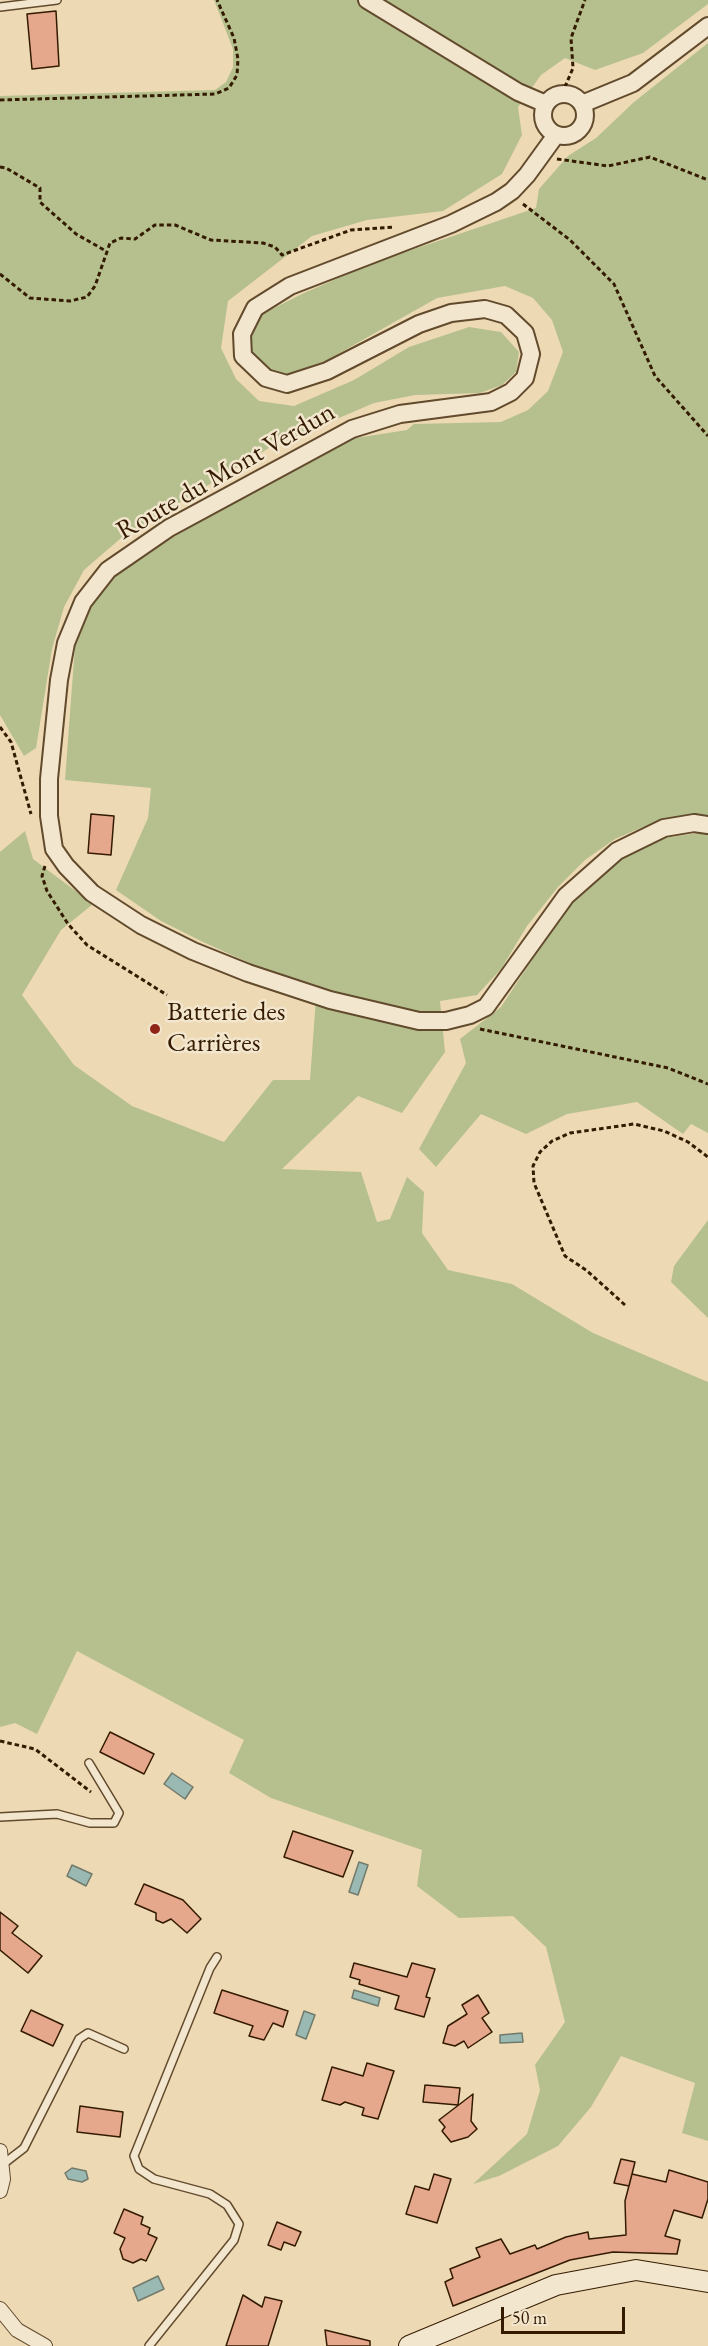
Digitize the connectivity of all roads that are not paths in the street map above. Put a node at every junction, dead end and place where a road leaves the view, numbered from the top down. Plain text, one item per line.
1 (57, 0) edge
2 (367, 0) edge
3 (0, 7) edge
4 (708, 26) edge
5 (546, 104) junction
6 (582, 104) junction
7 (556, 135) junction
8 (708, 825) edge
9 (88, 1763) dead end
10 (0, 1817) edge
11 (217, 1958) dead end
12 (124, 2049) dead end
13 (1, 2158) edge
14 (0, 2191) edge
15 (708, 2282) edge
16 (1, 2313) edge
17 (45, 2346) edge
18 (149, 2346) edge
19 (409, 2346) edge

1 - 3 lane
2 - 5 street
4 - 6 street
5 - 6 street
5 - 7 street
6 - 7 street
7 - 8 street, Route du Mont Verdun
9 - 10 lane
11 - 18 lane
12 - 13 lane
13 - 14 street
15 - 19 main road
16 - 17 street

